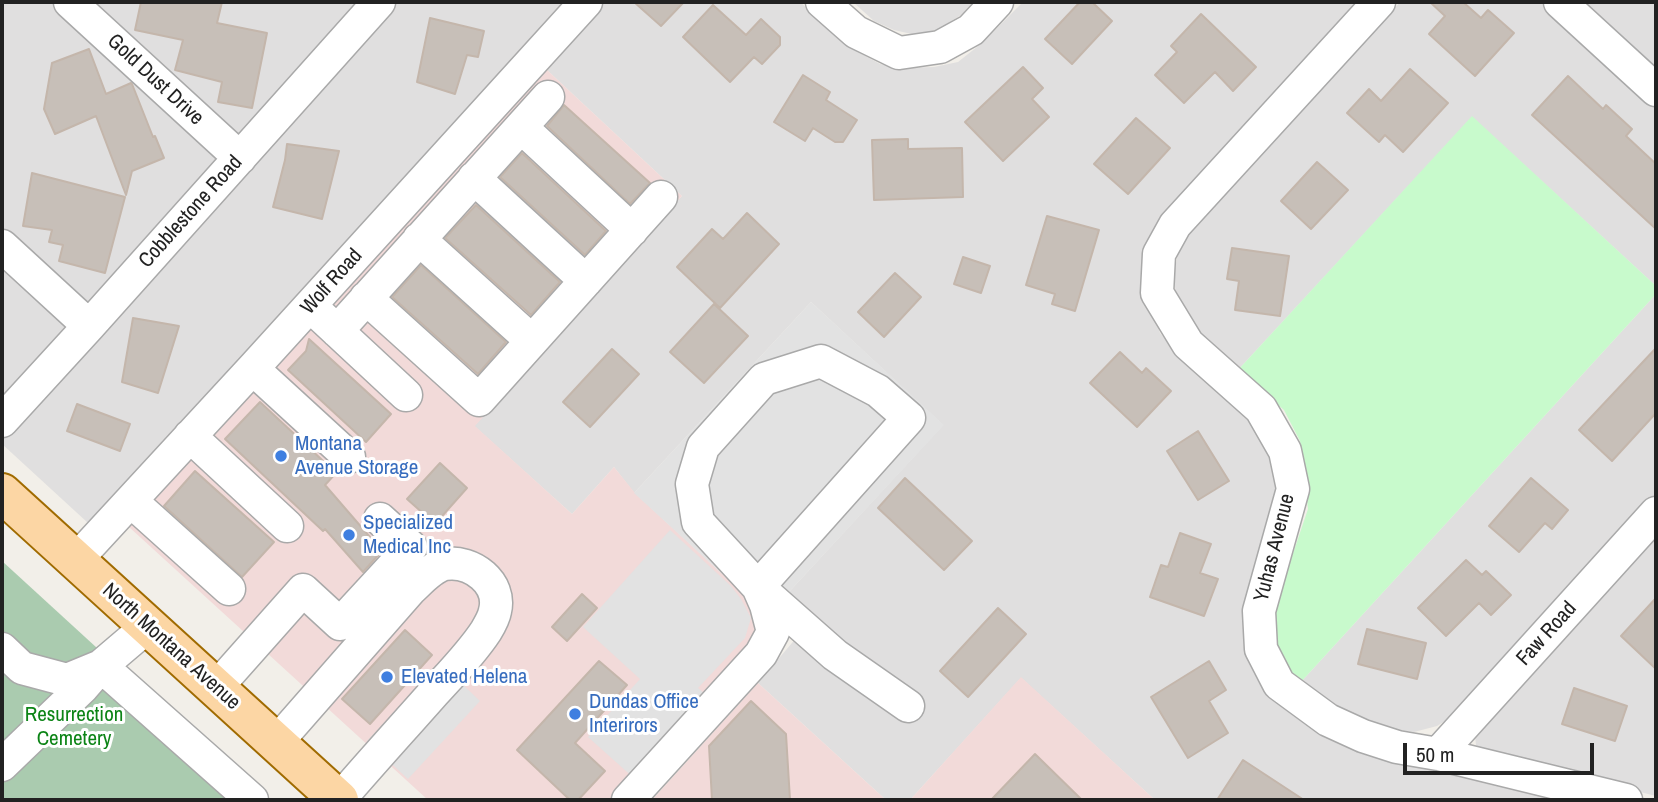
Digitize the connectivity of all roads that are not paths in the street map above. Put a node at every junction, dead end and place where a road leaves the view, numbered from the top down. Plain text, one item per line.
1 (71, 2) edge
2 (379, 2) edge
3 (586, 2) edge
4 (822, 2) edge
5 (997, 2) edge
6 (1379, 2) edge
7 (1560, 2) edge
8 (1656, 90) edge
9 (548, 97) dead end
10 (521, 127) junction
11 (240, 158) junction
12 (474, 178) junction
13 (662, 197) dead end
14 (632, 230) junction
15 (419, 239) junction
16 (2, 246) edge
17 (586, 281) junction
18 (366, 299) junction
19 (310, 306) junction
20 (89, 326) junction
21 (337, 331) junction
22 (532, 341) junction
23 (253, 369) junction
24 (406, 395) dead end
25 (2, 421) edge
26 (190, 436) junction
27 (349, 457) dead end
28 (2, 493) edge
29 (131, 501) junction
30 (1656, 513) edge
31 (380, 519) dead end
32 (287, 526) dead end
33 (76, 560) junction
34 (758, 587) junction
35 (229, 589) dead end
36 (148, 626) junction
37 (2, 649) edge
38 (102, 666) junction
39 (216, 688) junction
40 (908, 706) dead end
41 (276, 743) junction
42 (1438, 754) junction
43 (2, 765) edge
44 (252, 800) edge
45 (339, 800) edge
46 (628, 800) edge
47 (1626, 800) edge

1 - 11 street, Gold Dust Drive
2 - 11 street, Cobblestone Road
3 - 19 street, Wolf Road
4 - 5 street
6 - 42 street, Yuhas Avenue
7 - 8 street
9 - 10 street
10 - 12 street
10 - 14 street
11 - 20 street, Cobblestone Road
12 - 15 street
12 - 17 street
13 - 14 street
14 - 17 street
15 - 18 street
15 - 22 street
16 - 20 street
17 - 22 street
18 - 21 street
18 - 22 street
19 - 21 street
19 - 23 street, Wolf Road
20 - 25 street, Cobblestone Road
21 - 24 street
23 - 26 street, Wolf Road
23 - 27 street
26 - 29 street, Wolf Road
26 - 32 street
28 - 33 main road, North Montana Avenue
29 - 33 street, Wolf Road
29 - 35 street
30 - 42 street, Faw Road
31 - 39 street
33 - 36 main road, North Montana Avenue
34 - 34 street
34 - 40 street
34 - 46 street
36 - 38 street
36 - 39 main road, North Montana Avenue
37 - 38 street
38 - 43 street
38 - 44 street
39 - 41 main road, North Montana Avenue
41 - 45 main road, North Montana Avenue
41 - 45 street
42 - 47 street, Yuhas Avenue

